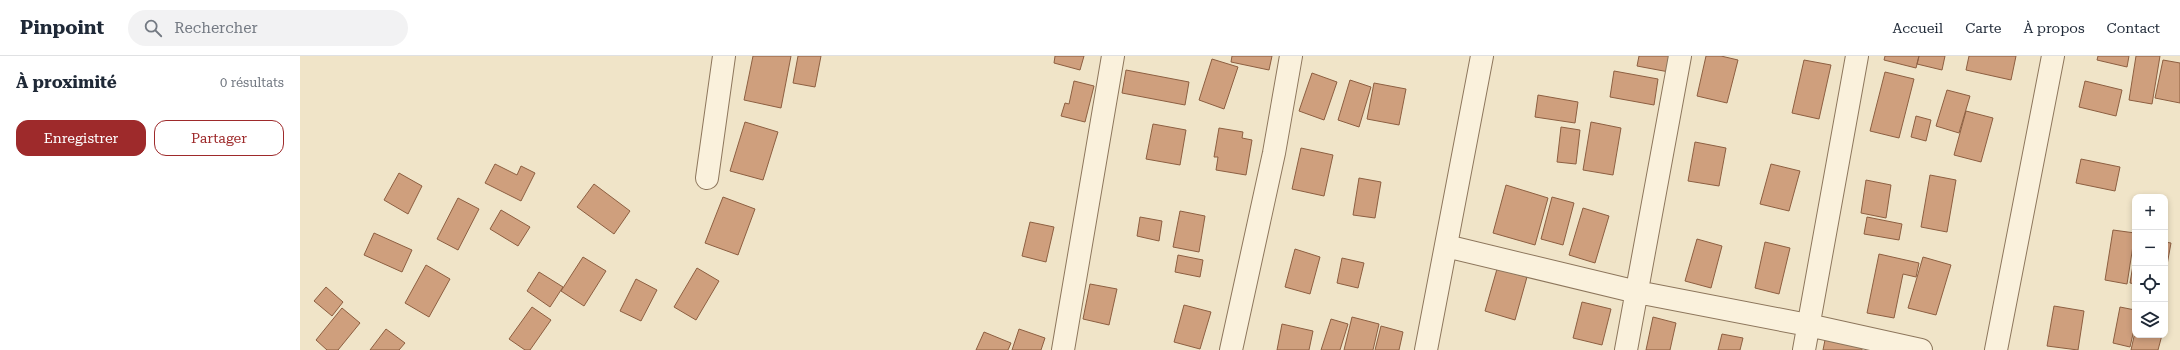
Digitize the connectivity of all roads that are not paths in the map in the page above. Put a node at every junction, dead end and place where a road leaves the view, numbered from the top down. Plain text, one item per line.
1 (724, 56) edge
2 (1113, 56) edge
3 (1291, 56) edge
4 (1482, 56) edge
5 (1680, 56) edge
6 (1857, 56) edge
7 (2053, 56) edge
8 (707, 178) dead end
9 (1446, 246) junction
10 (1637, 292) junction
11 (1808, 325) junction
12 (1063, 350) edge
13 (1231, 350) edge
14 (1426, 350) edge
15 (1626, 350) edge
16 (1804, 350) edge
17 (1921, 350) edge
18 (1996, 350) edge

1 - 8 street
2 - 12 street
3 - 13 street
4 - 9 street
5 - 10 street
6 - 11 street
7 - 18 street
9 - 10 street
9 - 14 street
10 - 11 street
10 - 15 street
11 - 16 street
11 - 17 street

